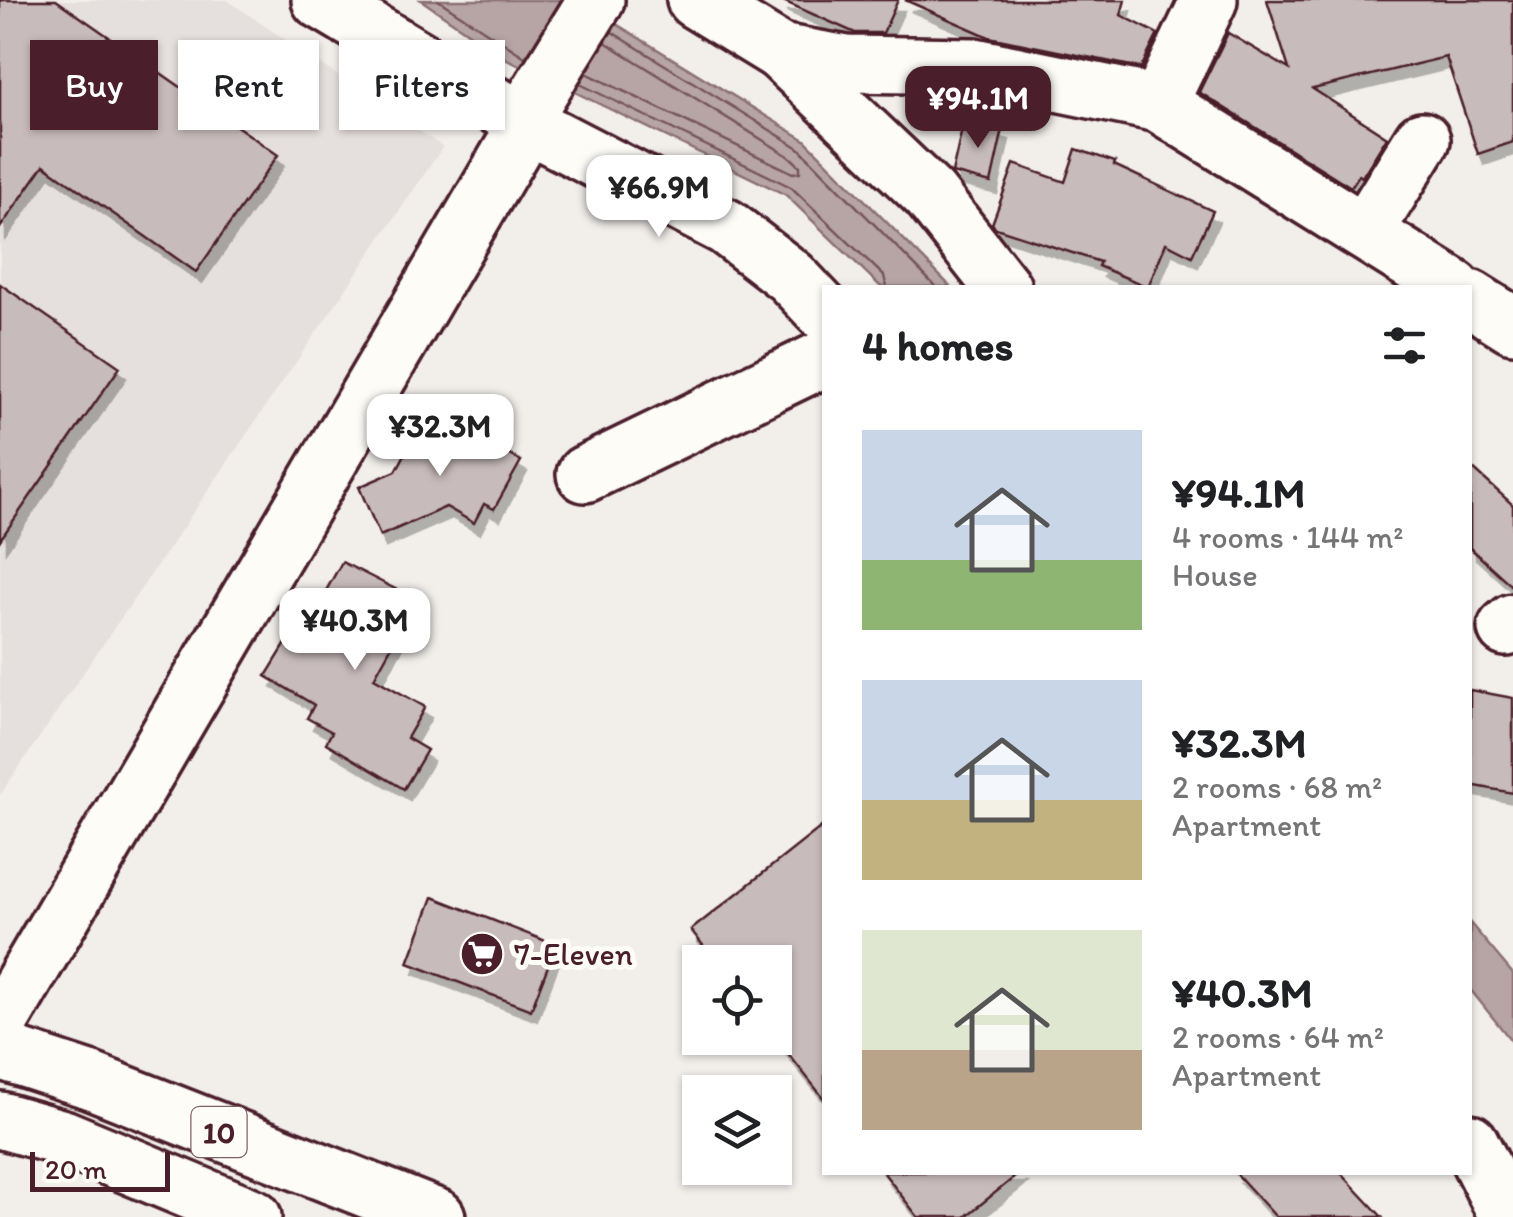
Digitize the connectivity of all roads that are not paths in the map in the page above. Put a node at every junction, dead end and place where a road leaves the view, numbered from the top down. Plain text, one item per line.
1 (320, 0) edge
2 (596, 0) edge
3 (694, 0) edge
4 (1209, 0) edge
5 (780, 52) junction
6 (1160, 104) junction
7 (529, 114) junction
8 (1422, 140) dead end
9 (1365, 232) junction
10 (1001, 285) edge
11 (1449, 285) edge
12 (1472, 299) edge
13 (822, 311) edge
14 (1513, 324) edge
15 (822, 359) edge
16 (585, 474) dead end
17 (0, 1022) edge
18 (0, 1051) edge
19 (0, 1120) edge
20 (1472, 1146) edge
21 (254, 1217) edge
22 (437, 1217) edge
23 (1508, 1217) edge

1 - 7 main road
2 - 7 main road
3 - 5 main road
4 - 6 main road
5 - 6 main road
5 - 10 main road
6 - 9 main road
7 - 13 main road
7 - 17 main road
8 - 9 main road
9 - 11 main road
12 - 14 main road
15 - 16 main road
18 - 22 main road, 10
19 - 21 main road, 10
20 - 23 main road

